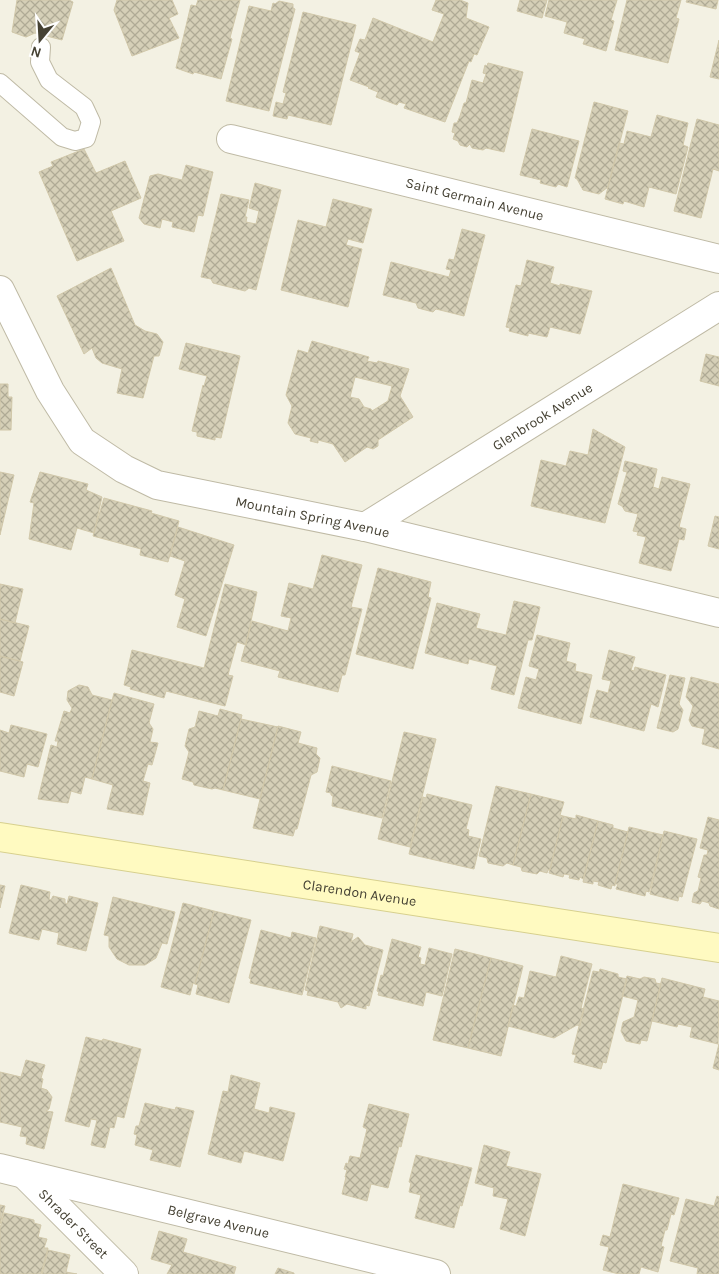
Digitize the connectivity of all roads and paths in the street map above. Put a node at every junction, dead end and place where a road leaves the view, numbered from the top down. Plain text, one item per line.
1 (42, 47) dead end
2 (0, 83) edge
3 (231, 139) dead end
4 (719, 259) edge
5 (0, 290) edge
6 (719, 306) edge
7 (365, 527) junction
8 (719, 613) edge
9 (0, 837) edge
10 (719, 948) edge
11 (12, 1171) edge
12 (124, 1274) edge
13 (436, 1274) edge

1 - 2 lane
3 - 4 street, Saint Germain Avenue
5 - 7 street, Mountain Spring Avenue
6 - 7 street, Glenbrook Avenue
7 - 8 street, Mountain Spring Avenue
9 - 10 main road, Clarendon Avenue
11 - 12 street, Shrader Street
11 - 13 street, Belgrave Avenue

